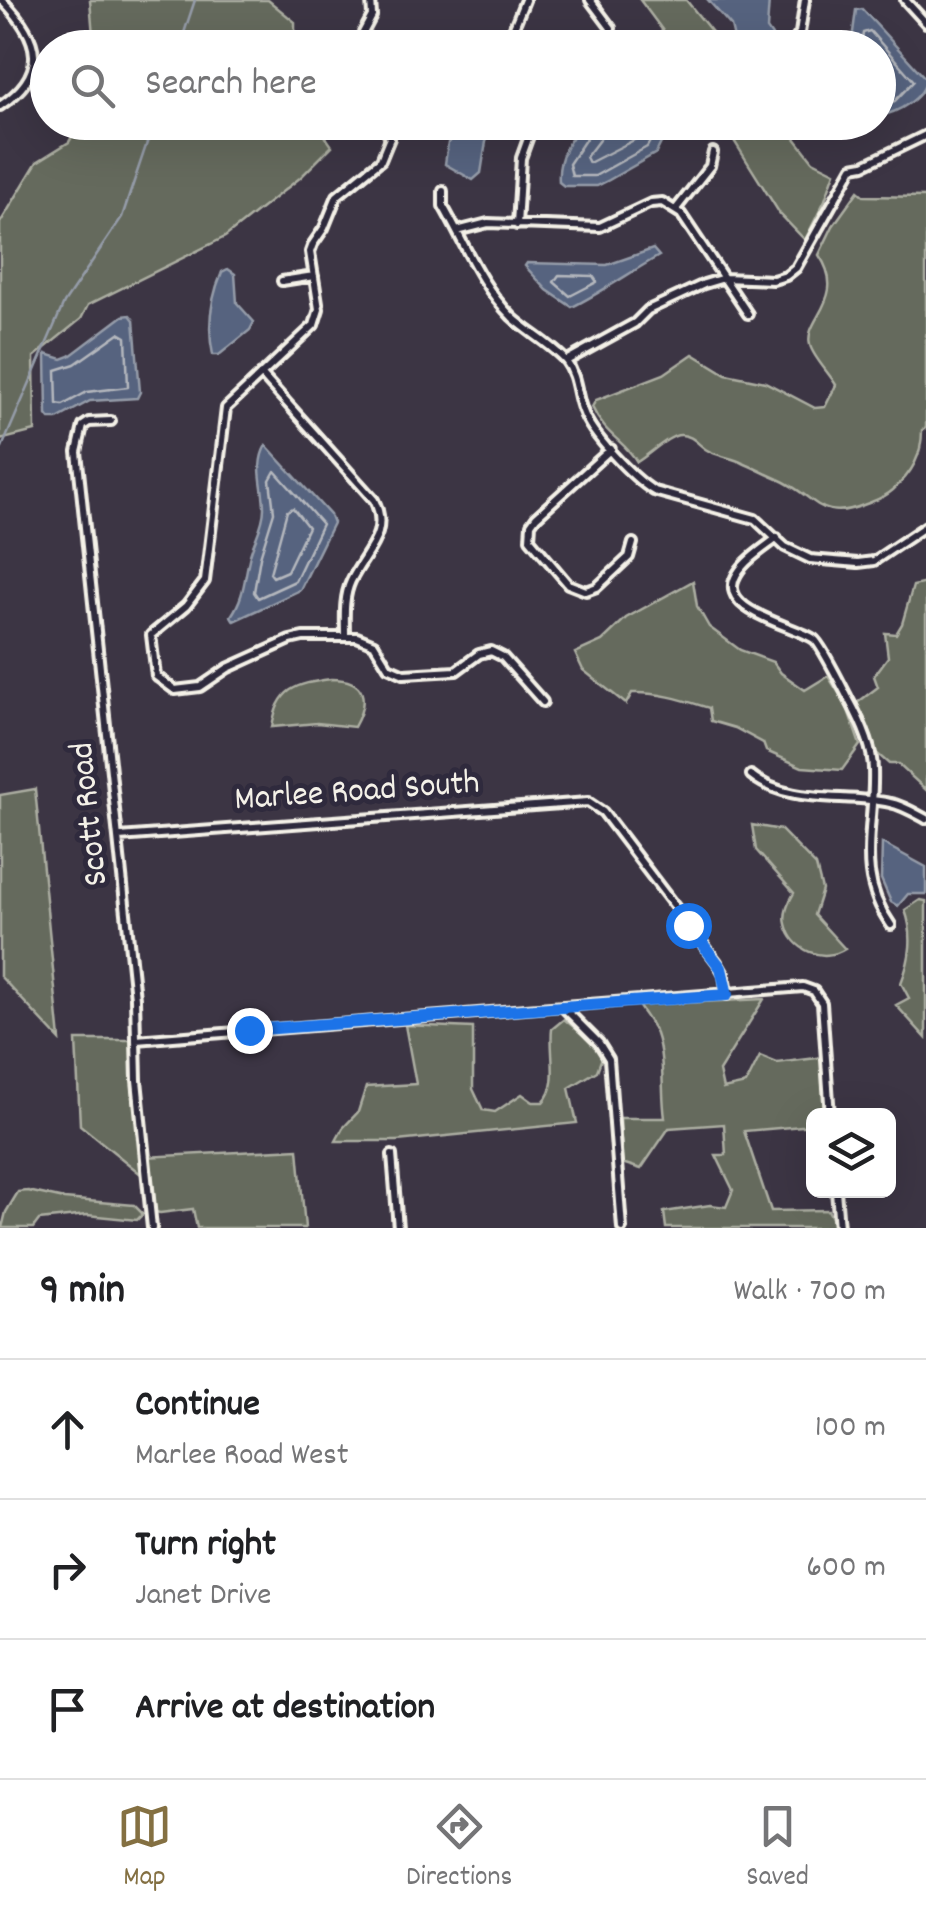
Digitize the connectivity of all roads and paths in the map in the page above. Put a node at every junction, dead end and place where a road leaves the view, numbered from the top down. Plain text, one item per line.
1 (2, 0) edge
2 (371, 0) edge
3 (525, 0) edge
4 (590, 0) edge
5 (805, 0) edge
6 (905, 0) edge
7 (926, 23) edge
8 (365, 30) edge
9 (513, 30) edge
10 (610, 30) edge
11 (800, 30) edge
12 (30, 44) edge
13 (30, 75) edge
14 (0, 106) edge
15 (926, 135) edge
16 (389, 140) edge
17 (528, 140) edge
18 (713, 152) dead end
19 (443, 191) dead end
20 (676, 208) junction
21 (517, 225) junction
22 (457, 231) junction
23 (314, 276) junction
24 (724, 278) junction
25 (282, 281) dead end
26 (748, 314) dead end
27 (566, 361) junction
28 (261, 374) junction
29 (111, 421) dead end
30 (611, 449) junction
31 (926, 526) edge
32 (777, 538) junction
33 (633, 543) dead end
34 (345, 637) junction
35 (543, 702) dead end
36 (751, 775) dead end
37 (872, 800) junction
38 (926, 820) edge
39 (118, 836) junction
40 (890, 925) dead end
41 (727, 995) junction
42 (563, 1007) junction
43 (136, 1040) junction
44 (829, 1108) edge
45 (392, 1155) dead end
46 (837, 1198) edge
47 (152, 1228) edge
48 (398, 1228) edge
49 (622, 1228) edge
50 (839, 1228) edge

1 - 12 street
2 - 8 street
3 - 9 street
4 - 10 street
5 - 11 street
6 - 7 street
13 - 14 street
15 - 24 street
16 - 23 street
17 - 21 street
18 - 20 street
19 - 22 street
20 - 21 street
20 - 24 street
21 - 22 street
22 - 27 street
23 - 25 street
23 - 28 street
24 - 26 street
24 - 27 street
27 - 30 street
28 - 34 street
28 - 34 street
29 - 39 street, Scott Road
30 - 32 street
30 - 33 street
31 - 32 street
32 - 37 street
34 - 35 street
36 - 37 street
37 - 38 street
37 - 40 street
39 - 41 street, Marlee Road South
39 - 43 street, Scott Road
41 - 42 street
41 - 44 street
42 - 43 street
42 - 49 street
43 - 47 street, Scott Road
45 - 48 street
46 - 50 street

